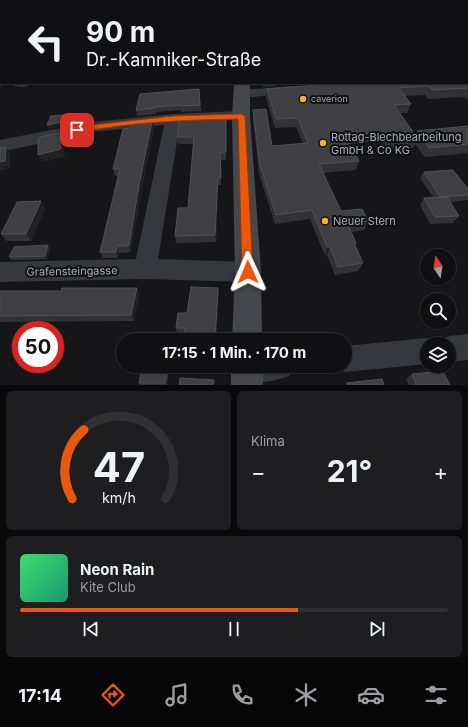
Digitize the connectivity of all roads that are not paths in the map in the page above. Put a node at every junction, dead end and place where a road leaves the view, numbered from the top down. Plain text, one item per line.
1 (241, 88) edge
2 (304, 89) edge
3 (241, 116) junction
4 (173, 119) junction
5 (0, 146) edge
6 (145, 269) junction
7 (0, 272) edge
8 (248, 272) junction
9 (247, 333) edge
10 (468, 347) edge
11 (456, 348) edge
12 (420, 352) edge
13 (352, 358) edge

1 - 2 street
1 - 3 main road
3 - 4 street
3 - 8 main road
4 - 5 street
4 - 6 street
6 - 7 street, Grafensteingasse
6 - 8 street, Grafensteingasse
8 - 9 main road
10 - 11 street
12 - 13 street

